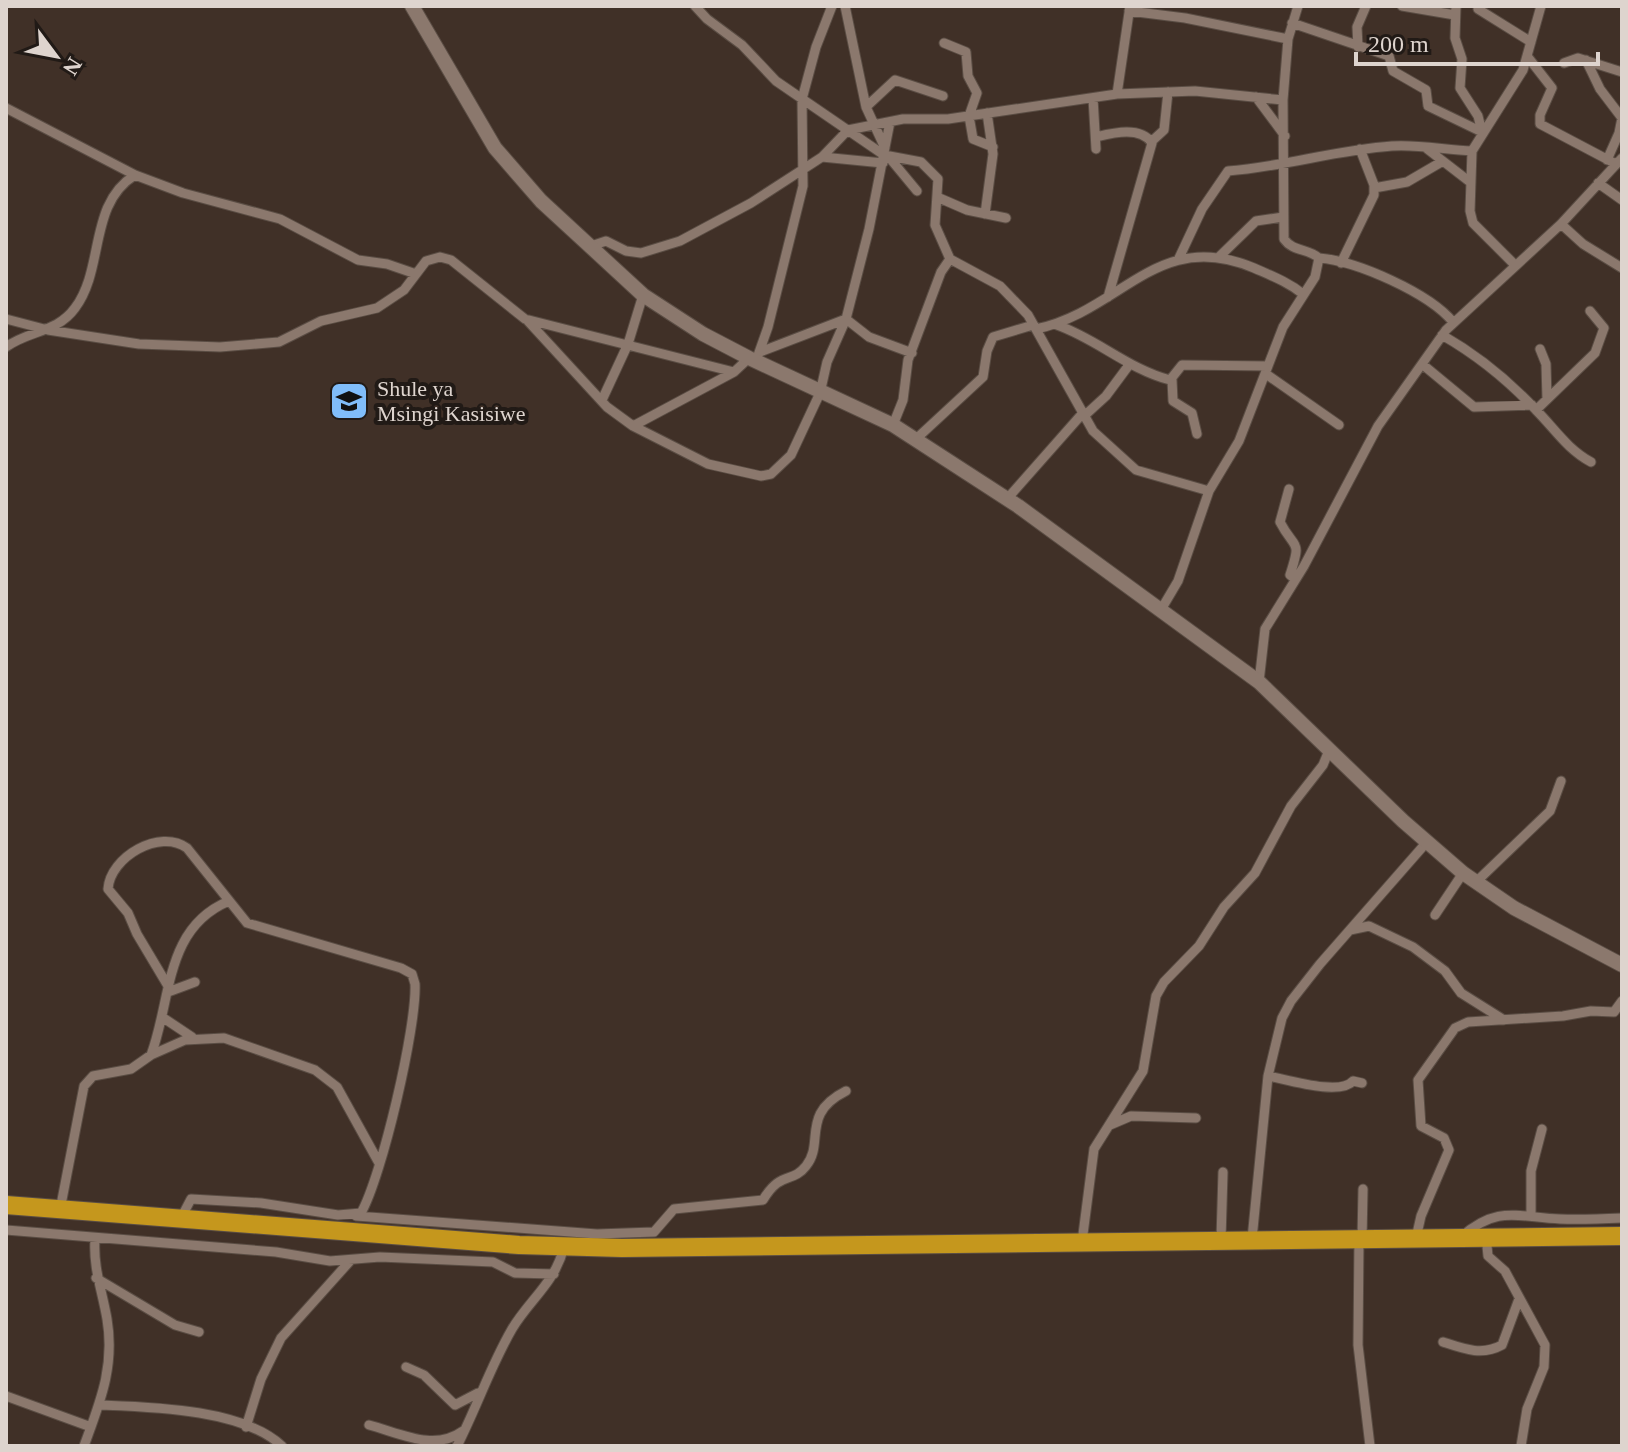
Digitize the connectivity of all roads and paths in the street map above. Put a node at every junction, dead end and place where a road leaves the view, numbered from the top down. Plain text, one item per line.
1 (412, 6) edge
2 (695, 6) edge
3 (845, 6) edge
4 (1192, 6) edge
5 (1298, 6) edge
6 (1366, 6) edge
7 (1402, 6) edge
8 (1541, 6) edge
9 (828, 7) edge
10 (1130, 9) edge
11 (1478, 9) dead end
12 (1455, 10) edge
13 (1188, 19) junction
14 (1292, 23) junction
15 (1288, 39) junction
16 (1531, 42) junction
17 (944, 43) dead end
18 (1358, 47) junction
19 (1527, 56) junction
20 (1586, 60) junction
21 (1564, 63) dead end
22 (1622, 72) edge
23 (1168, 92) junction
24 (1117, 94) junction
25 (943, 96) dead end
26 (1256, 97) junction
27 (1093, 98) junction
28 (802, 99) junction
29 (1283, 100) junction
30 (866, 107) junction
31 (6, 108) edge
32 (987, 113) junction
33 (969, 116) junction
34 (890, 122) junction
35 (873, 124) junction
36 (848, 130) junction
37 (1482, 132) junction
38 (1285, 136) junction
39 (1096, 137) junction
40 (1152, 141) junction
41 (993, 147) junction
42 (1426, 148) junction
43 (1096, 149) dead end
44 (1360, 149) junction
45 (1472, 151) junction
46 (885, 156) junction
47 (822, 157) junction
48 (1285, 161) junction
49 (1443, 161) junction
50 (1615, 161) edge
51 (804, 170) junction
52 (135, 175) junction
53 (1470, 182) junction
54 (1598, 183) junction
55 (1374, 188) junction
56 (917, 191) dead end
57 (937, 197) junction
58 (1622, 200) edge
59 (985, 214) junction
60 (1283, 217) junction
61 (1006, 218) dead end
62 (1561, 224) junction
63 (591, 246) junction
64 (1220, 256) junction
65 (1179, 258) junction
66 (1319, 258) junction
67 (950, 259) junction
68 (1341, 263) junction
69 (1514, 264) junction
70 (1622, 268) edge
71 (416, 274) junction
72 (1303, 294) junction
73 (643, 295) junction
74 (1108, 297) junction
75 (1590, 311) dead end
76 (6, 319) edge
77 (525, 319) junction
78 (846, 319) junction
79 (1453, 322) junction
80 (1057, 325) junction
81 (1034, 327) junction
82 (48, 330) junction
83 (1442, 335) junction
84 (628, 344) junction
85 (6, 347) edge
86 (1540, 349) dead end
87 (912, 353) junction
88 (755, 357) junction
89 (1422, 364) junction
90 (1129, 365) junction
91 (1267, 370) junction
92 (734, 372) junction
93 (1172, 380) junction
94 (820, 393) junction
95 (1547, 399) junction
96 (602, 400) junction
97 (1534, 407) junction
98 (1082, 415) junction
99 (893, 425) junction
100 (1339, 425) dead end
101 (633, 426) junction
102 (1197, 434) dead end
103 (916, 439) junction
104 (1591, 462) dead end
105 (1289, 489) dead end
106 (1209, 491) junction
107 (1007, 499) junction
108 (1295, 579) junction
109 (1162, 608) junction
110 (1259, 682) junction
111 (1330, 748) junction
112 (1561, 781) dead end
113 (1426, 843) junction
114 (1463, 873) junction
115 (1476, 882) junction
116 (229, 901) junction
117 (1435, 915) dead end
118 (1350, 930) junction
119 (1622, 965) edge
120 (195, 982) dead end
121 (168, 989) junction
122 (1622, 1001) edge
123 (162, 1017) junction
124 (1504, 1020) junction
125 (197, 1038) junction
126 (151, 1055) junction
127 (1268, 1076) junction
128 (1362, 1083) dead end
129 (846, 1091) dead end
130 (1196, 1118) dead end
131 (1107, 1127) junction
132 (1542, 1129) dead end
133 (379, 1163) junction
134 (1223, 1172) dead end
135 (1363, 1189) dead end
136 (6, 1205) edge
137 (60, 1210) junction
138 (1531, 1215) junction
139 (354, 1216) junction
140 (1622, 1218) edge
141 (180, 1220) junction
142 (6, 1230) edge
143 (1486, 1236) junction
144 (1622, 1236) edge
145 (1461, 1237) junction
146 (1416, 1238) junction
147 (95, 1239) junction
148 (1221, 1239) junction
149 (1252, 1239) junction
150 (1361, 1239) junction
151 (1082, 1242) junction
152 (564, 1247) junction
153 (350, 1261) junction
154 (554, 1274) junction
155 (96, 1278) junction
156 (1519, 1299) junction
157 (199, 1332) dead end
158 (1443, 1342) dead end
159 (406, 1367) dead end
160 (478, 1393) junction
161 (6, 1396) edge
162 (100, 1405) junction
163 (369, 1425) dead end
164 (91, 1427) junction
165 (246, 1427) junction
166 (465, 1429) junction
167 (84, 1446) edge
168 (282, 1446) edge
169 (457, 1446) edge
170 (1370, 1446) edge
171 (1521, 1446) edge

1 - 63 street
2 - 28 street
3 - 30 street
4 - 13 street
5 - 14 street
6 - 18 street
7 - 12 street
8 - 16 street
9 - 28 street
10 - 13 street
10 - 24 street
11 - 16 street
12 - 37 street
13 - 15 street
14 - 15 street
14 - 18 street
15 - 29 street
16 - 19 street
17 - 33 street
18 - 37 street
19 - 37 street
19 - 50 street
20 - 21 street
20 - 22 street
20 - 50 street
23 - 24 street
23 - 26 street
23 - 40 street
24 - 27 street
25 - 30 street
26 - 29 street
26 - 38 street
27 - 32 street
27 - 39 street
28 - 36 street
28 - 51 street
29 - 38 street
30 - 35 street
31 - 52 street
32 - 33 street
32 - 41 street
33 - 34 street
33 - 41 street
34 - 35 street
34 - 46 street
35 - 36 street
35 - 46 street
36 - 46 street
36 - 47 street
37 - 45 street
38 - 48 street
39 - 40 street
39 - 43 street
40 - 74 street
41 - 59 street
42 - 44 street
42 - 45 street
42 - 49 street
44 - 48 street
44 - 55 street
45 - 53 street
46 - 47 street
46 - 56 street
46 - 57 street
46 - 78 street
47 - 51 street
48 - 60 street
48 - 65 street
49 - 53 street
49 - 55 street
50 - 54 street
51 - 63 street
51 - 88 street
52 - 71 street
52 - 82 street
53 - 69 street
54 - 58 street
54 - 62 street
55 - 68 street
57 - 59 street
57 - 67 street
59 - 61 street
60 - 64 street
60 - 66 street
62 - 69 street
62 - 70 street
63 - 73 street
64 - 65 street
64 - 72 street
65 - 74 street
66 - 68 street
66 - 72 street
67 - 81 street
67 - 87 street
68 - 79 street
69 - 79 street
71 - 77 street
71 - 82 street
72 - 91 street
73 - 84 street
73 - 88 street
74 - 80 street
75 - 95 street
76 - 82 street
77 - 84 street
77 - 96 street
78 - 87 street
78 - 88 street
78 - 94 street
79 - 83 street
80 - 81 street
80 - 90 street
81 - 98 street
81 - 103 street
82 - 85 street
83 - 89 street
83 - 97 street
84 - 92 street
84 - 96 street
86 - 95 street
87 - 99 street
88 - 92 street
88 - 94 street
89 - 97 street
89 - 108 street
90 - 93 street
90 - 98 street
91 - 93 street
91 - 100 street
91 - 106 street
92 - 101 street
93 - 102 street
94 - 99 street
94 - 101 street
95 - 97 street
96 - 101 street
97 - 104 street
98 - 106 street
98 - 107 street
99 - 103 street
103 - 107 street
105 - 108 street
106 - 109 street
107 - 109 street
108 - 110 street
109 - 110 street
110 - 111 street
111 - 113 street
111 - 131 street
112 - 115 street
113 - 114 street
113 - 118 street
114 - 115 street
114 - 117 street
115 - 119 street
116 - 121 street
116 - 121 street
116 - 133 street
118 - 124 street
118 - 127 street
120 - 121 street
121 - 123 street
122 - 124 street
123 - 125 street
123 - 126 street
124 - 146 street
125 - 126 street
125 - 133 street
126 - 137 street
127 - 128 street
127 - 149 street
129 - 139 street
130 - 131 street
131 - 151 street
132 - 138 street
133 - 139 street
134 - 148 street
135 - 150 street
136 - 137 highway
137 - 141 highway
138 - 140 street
138 - 145 street
139 - 141 street
141 - 152 highway
142 - 147 street
143 - 144 highway
143 - 145 highway
143 - 156 street
145 - 146 highway
146 - 150 highway
147 - 153 street
147 - 155 street
148 - 149 highway
148 - 151 highway
149 - 150 highway
150 - 170 street
151 - 152 highway
152 - 154 street
153 - 154 street
153 - 165 street
154 - 160 street
155 - 157 street
155 - 162 street
156 - 158 street
156 - 171 street
159 - 160 street
160 - 166 street
161 - 164 street
162 - 164 street
162 - 165 street
163 - 166 street
164 - 167 street
165 - 168 street
166 - 169 street

